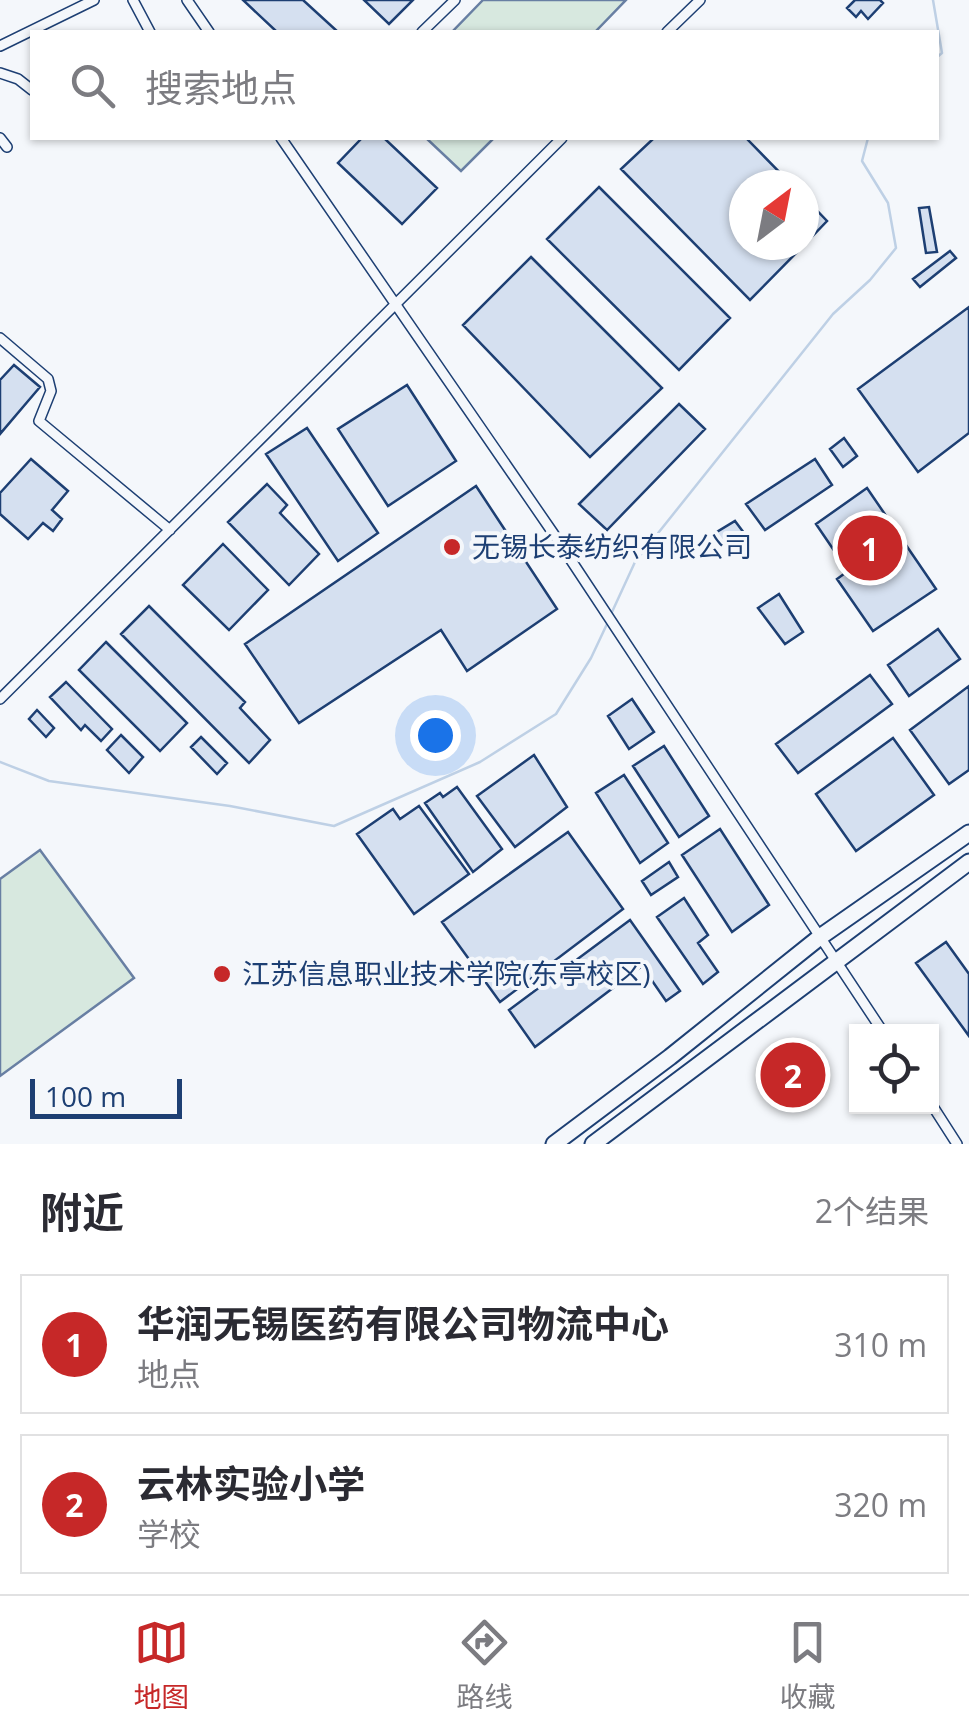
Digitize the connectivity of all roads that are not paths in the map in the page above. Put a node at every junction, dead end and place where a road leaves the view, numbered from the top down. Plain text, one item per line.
1 (94, 0) edge
2 (133, 0) edge
3 (187, 0) edge
4 (455, 0) edge
5 (700, 0) edge
6 (37, 30) edge
7 (149, 30) edge
8 (208, 30) edge
9 (424, 30) edge
10 (669, 30) edge
11 (30, 33) edge
12 (0, 46) edge
13 (0, 73) edge
14 (30, 88) edge
15 (0, 138) edge
16 (282, 140) edge
17 (560, 140) edge
18 (7, 147) dead end
19 (396, 304) junction
20 (0, 338) edge
21 (170, 530) junction
22 (0, 699) edge
23 (969, 833) edge
24 (969, 862) edge
25 (820, 937) junction
26 (836, 961) junction
27 (877, 1024) edge
28 (937, 1114) edge
29 (554, 1144) edge
30 (594, 1144) edge
31 (957, 1144) edge

1 - 6 street
2 - 7 street
3 - 8 street
4 - 9 street
5 - 10 street
11 - 12 street
13 - 14 street
15 - 18 street
16 - 19 street
17 - 19 street
19 - 21 street
19 - 25 street
20 - 21 street
21 - 22 street
23 - 25 main road
24 - 26 main road
25 - 26 street
25 - 29 main road
26 - 27 street
26 - 30 main road
28 - 31 street

